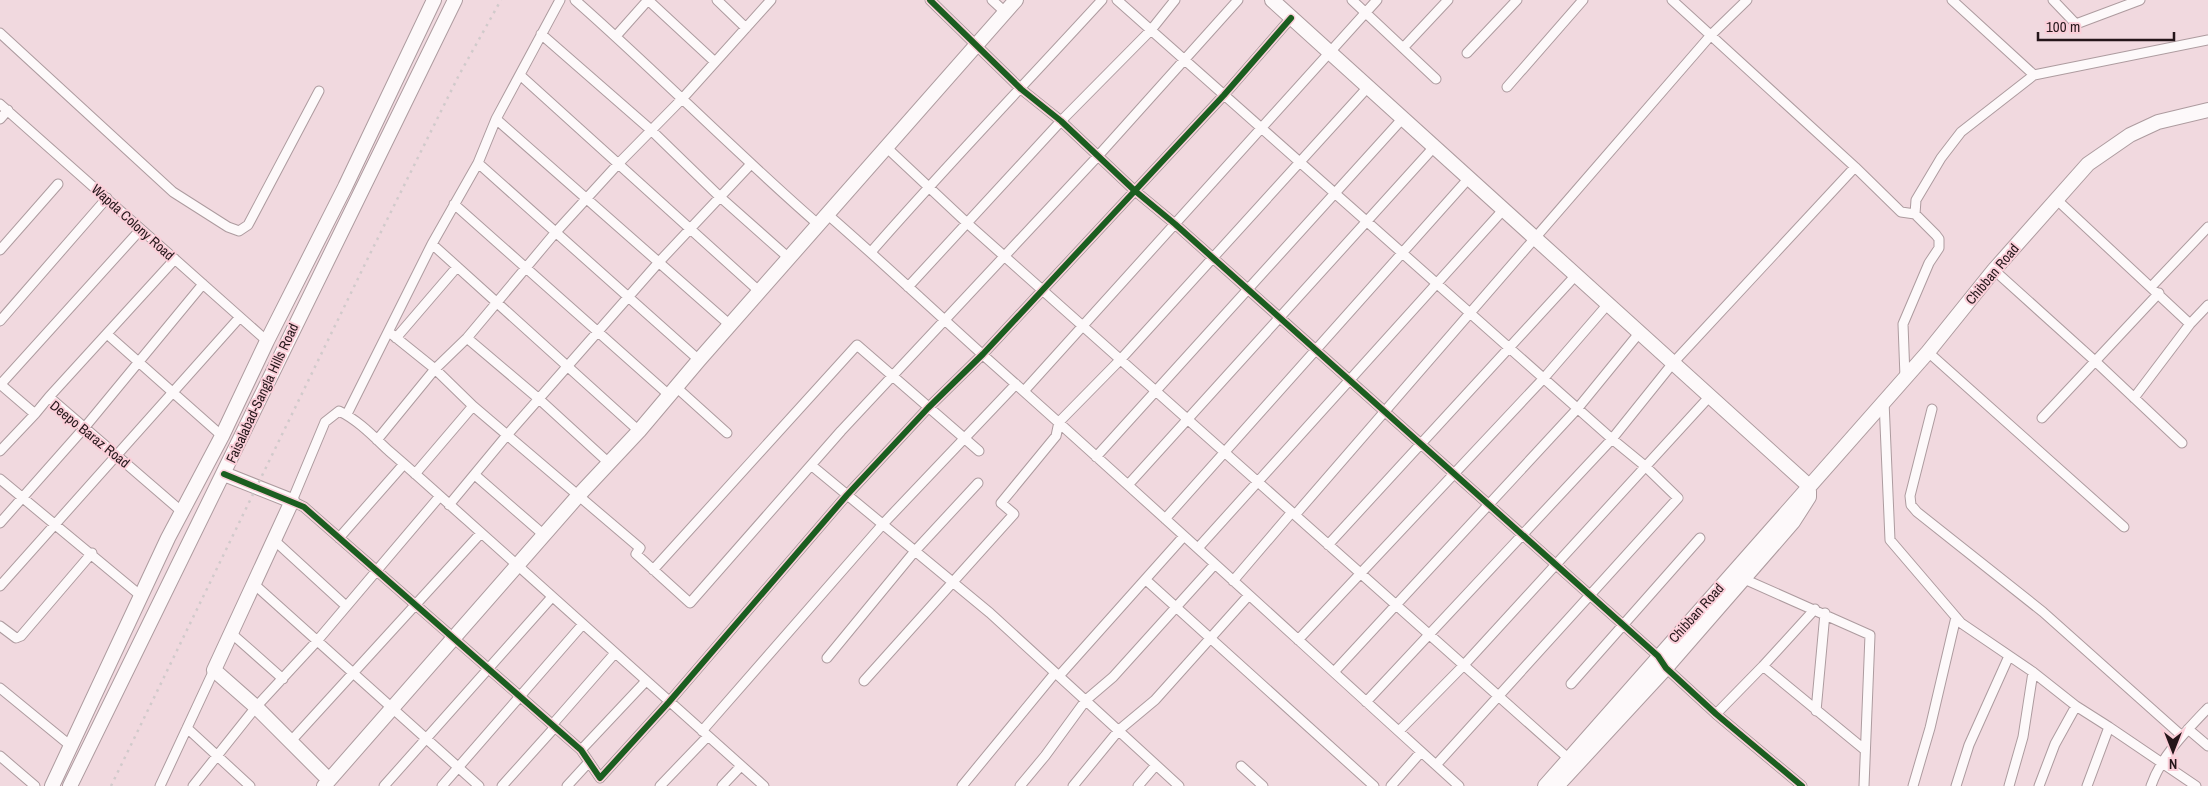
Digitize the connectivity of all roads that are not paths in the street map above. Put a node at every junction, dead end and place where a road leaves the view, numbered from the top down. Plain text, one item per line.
1 (434, 0) edge
2 (455, 0) edge
3 (560, 0) edge
4 (575, 0) edge
5 (648, 0) edge
6 (717, 0) edge
7 (771, 0) edge
8 (930, 0) edge
9 (992, 0) edge
10 (1016, 0) edge
11 (1102, 0) edge
12 (1117, 0) edge
13 (1175, 0) edge
14 (1238, 0) edge
15 (1272, 0) edge
16 (1352, 0) edge
17 (1377, 0) edge
18 (1448, 0) edge
19 (1517, 0) edge
20 (1583, 0) edge
21 (1672, 0) edge
22 (1747, 0) edge
23 (1952, 0) edge
24 (2053, 0) edge
25 (2140, 0) edge
26 (1005, 12) junction
27 (1366, 13) junction
28 (1291, 18) junction
29 (746, 28) junction
30 (1150, 30) junction
31 (0, 33) edge
32 (541, 34) junction
33 (1711, 35) junction
34 (616, 36) junction
35 (2208, 40) edge
36 (976, 46) junction
37 (1403, 48) junction
38 (1330, 53) junction
39 (1467, 53) dead end
40 (1185, 61) junction
41 (716, 62) junction
42 (520, 75) junction
43 (2034, 75) junction
44 (1436, 79) dead end
45 (1507, 87) dead end
46 (1368, 88) junction
47 (1021, 89) junction
48 (319, 91) dead end
49 (1224, 95) junction
50 (682, 99) junction
51 (0, 104) edge
52 (8, 110) junction
53 (2208, 110) edge
54 (1403, 118) junction
55 (0, 119) edge
56 (496, 119) junction
57 (1061, 121) junction
58 (1263, 128) junction
59 (651, 130) junction
60 (1434, 146) junction
61 (886, 147) junction
62 (1098, 156) junction
63 (478, 162) junction
64 (1301, 162) junction
65 (618, 164) junction
66 (751, 164) junction
67 (1855, 167) junction
68 (1469, 178) junction
69 (58, 184) dead end
70 (928, 186) junction
71 (1134, 190) junction
72 (1336, 193) junction
73 (719, 196) junction
74 (107, 198) junction
75 (587, 198) junction
76 (2056, 199) junction
77 (454, 204) junction
78 (1504, 210) junction
79 (1915, 214) junction
80 (823, 220) junction
81 (1367, 221) junction
82 (967, 223) junction
83 (1175, 224) junction
84 (2208, 227) edge
85 (689, 228) junction
86 (141, 229) junction
87 (554, 233) junction
88 (1536, 238) junction
89 (432, 244) junction
90 (0, 250) edge
91 (871, 252) junction
92 (1403, 253) junction
93 (1005, 255) junction
94 (1213, 258) junction
95 (175, 259) junction
96 (790, 259) junction
97 (659, 262) junction
98 (457, 267) junction
99 (527, 267) junction
100 (1994, 270) junction
101 (1576, 275) junction
102 (203, 284) junction
103 (1438, 284) junction
104 (908, 288) junction
105 (1043, 288) junction
106 (1248, 289) junction
107 (2155, 290) junction
108 (760, 292) junction
109 (628, 298) junction
110 (497, 303) junction
111 (287, 304) junction
112 (1608, 304) junction
113 (2208, 304) edge
114 (302, 310) junction
115 (1471, 314) junction
116 (240, 317) junction
117 (1280, 317) junction
118 (946, 320) junction
119 (0, 321) edge
120 (2190, 324) junction
121 (730, 325) junction
122 (1083, 325) junction
123 (598, 332) junction
124 (1640, 332) junction
125 (107, 334) junction
126 (392, 335) junction
127 (467, 338) junction
128 (267, 341) junction
129 (1510, 348) junction
130 (1316, 350) junction
131 (1928, 352) junction
132 (983, 354) junction
133 (1121, 359) junction
134 (699, 360) junction
135 (2095, 360) junction
136 (139, 362) junction
137 (1673, 363) junction
138 (567, 366) junction
139 (435, 369) junction
140 (892, 377) junction
141 (1905, 377) junction
142 (1544, 378) junction
143 (1350, 380) junction
144 (1016, 384) junction
145 (0, 385) edge
146 (1024, 390) junction
147 (1156, 390) junction
148 (174, 391) junction
149 (672, 391) junction
150 (1710, 396) junction
151 (49, 397) junction
152 (2134, 398) junction
153 (540, 399) junction
154 (1884, 401) junction
155 (473, 406) junction
156 (928, 408) junction
157 (1578, 408) junction
158 (1932, 410) dead end
159 (1385, 412) junction
160 (35, 414) junction
161 (347, 414) junction
162 (2042, 418) dead end
163 (1188, 419) junction
164 (1059, 422) junction
165 (85, 427) junction
166 (639, 431) junction
167 (727, 433) dead end
168 (507, 435) junction
169 (222, 436) junction
170 (964, 438) junction
171 (1612, 439) junction
172 (377, 440) junction
173 (2182, 443) dead end
174 (1421, 444) junction
175 (0, 451) edge
176 (979, 451) dead end
177 (1225, 452) junction
178 (117, 455) junction
179 (1096, 456) junction
180 (404, 464) junction
181 (610, 464) junction
182 (811, 465) junction
183 (1645, 466) junction
184 (224, 474) junction
185 (415, 474) junction
186 (1454, 474) junction
187 (475, 476) junction
188 (0, 479) edge
189 (978, 482) dead end
190 (1258, 482) junction
191 (1128, 485) junction
192 (1809, 486) junction
193 (847, 495) junction
194 (440, 496) junction
195 (578, 496) junction
196 (22, 498) junction
197 (292, 501) junction
198 (1489, 504) junction
199 (449, 505) junction
200 (181, 511) junction
201 (1293, 514) junction
202 (1165, 519) junction
203 (0, 523) edge
204 (55, 524) junction
205 (883, 524) junction
206 (2124, 527) dead end
207 (481, 533) junction
208 (544, 535) junction
209 (1522, 535) junction
210 (1184, 536) junction
211 (168, 538) junction
212 (339, 538) junction
213 (1700, 538) dead end
214 (274, 540) junction
215 (1328, 545) junction
216 (188, 547) junction
217 (1198, 548) junction
218 (915, 551) junction
219 (92, 553) junction
220 (1215, 564) junction
221 (1555, 564) junction
222 (518, 566) junction
223 (653, 570) junction
224 (376, 571) junction
225 (1360, 574) junction
226 (1744, 579) junction
227 (1146, 580) junction
228 (1234, 581) junction
229 (954, 583) junction
230 (254, 584) junction
231 (0, 586) edge
232 (1589, 594) junction
233 (1248, 595) junction
234 (141, 596) junction
235 (552, 597) junction
236 (415, 605) junction
237 (346, 606) junction
238 (1396, 606) junction
239 (1177, 608) junction
240 (1815, 609) junction
241 (1825, 613) junction
242 (1956, 617) junction
243 (583, 624) junction
244 (1624, 625) junction
245 (0, 626) edge
246 (231, 633) junction
247 (1429, 636) junction
248 (453, 638) junction
249 (1210, 638) junction
250 (1298, 640) junction
251 (317, 641) junction
252 (615, 653) junction
253 (2009, 656) junction
254 (827, 658) dead end
255 (1662, 662) junction
256 (1463, 666) junction
257 (1763, 666) junction
258 (488, 669) junction
259 (214, 670) junction
260 (1334, 672) junction
261 (2033, 672) junction
262 (352, 673) junction
263 (1057, 675) junction
264 (283, 679) junction
265 (646, 681) junction
266 (864, 681) dead end
267 (1571, 684) dead end
268 (0, 688) edge
269 (1497, 696) junction
270 (520, 697) junction
271 (1086, 700) junction
272 (669, 702) junction
273 (1366, 702) junction
274 (2076, 706) junction
275 (256, 707) junction
276 (392, 708) junction
277 (2208, 708) edge
278 (1816, 710) junction
279 (1716, 714) junction
280 (554, 726) junction
281 (2109, 727) junction
282 (187, 728) junction
283 (1119, 730) junction
284 (1399, 731) junction
285 (2185, 732) junction
286 (705, 734) junction
287 (426, 739) junction
288 (291, 741) junction
289 (2208, 746) edge
290 (72, 747) junction
291 (581, 750) junction
292 (1866, 750) junction
293 (1422, 752) junction
294 (0, 756) edge
295 (218, 757) junction
296 (1568, 758) junction
297 (589, 762) junction
298 (2163, 763) junction
299 (1156, 765) junction
300 (1436, 765) junction
301 (741, 766) junction
302 (1241, 766) dead end
303 (458, 767) junction
304 (329, 784) edge
305 (35, 786) edge
306 (52, 786) edge
307 (70, 786) edge
308 (160, 786) edge
309 (193, 786) edge
310 (250, 786) edge
311 (384, 786) edge
312 (442, 786) edge
313 (479, 786) edge
314 (502, 786) edge
315 (567, 786) edge
316 (660, 786) edge
317 (722, 786) edge
318 (764, 786) edge
319 (962, 786) edge
320 (1020, 786) edge
321 (1073, 786) edge
322 (1138, 786) edge
323 (1179, 786) edge
324 (1264, 786) edge
325 (1374, 786) edge
326 (1390, 786) edge
327 (1459, 786) edge
328 (1544, 786) edge
329 (1557, 786) edge
330 (1802, 786) edge
331 (1864, 786) edge
332 (1913, 786) edge
333 (1956, 786) edge
334 (2009, 786) edge
335 (2039, 786) edge
336 (2088, 786) edge
337 (2150, 786) edge
338 (2196, 786) edge

1 - 111 street, Faisalabad-Sangla Hills Road
2 - 114 street, Faisalabad-Sangla Hills Road
3 - 32 street
4 - 34 street
5 - 34 street
5 - 41 street
6 - 29 street
7 - 29 street
8 - 36 street
9 - 26 street
10 - 26 street
11 - 47 street
12 - 30 street
13 - 30 street
14 - 40 street
15 - 28 street
16 - 27 street
17 - 27 street
18 - 37 street
19 - 39 street
20 - 45 street
21 - 33 street
22 - 33 street
23 - 43 street
24 - 25 street
26 - 36 street
27 - 37 street
27 - 38 street
28 - 38 street
28 - 49 street
29 - 41 street
30 - 40 street
30 - 57 street
31 - 48 street
32 - 42 street
32 - 59 street
33 - 67 street
33 - 88 street
34 - 50 street
35 - 43 street
36 - 47 street
36 - 61 street
37 - 44 street
38 - 46 street
38 - 58 street
40 - 49 street
40 - 62 street
41 - 50 street
42 - 56 street
42 - 65 street
43 - 79 street
46 - 54 street
46 - 64 street
47 - 57 street
47 - 70 street
49 - 58 street
49 - 71 street
50 - 59 street
50 - 66 street
51 - 52 street, Wapda Colony Road
52 - 55 street
52 - 74 street, Wapda Colony Road
53 - 76 street, Chibban Road
54 - 60 street
54 - 72 street
56 - 63 street
56 - 75 street
57 - 62 street
57 - 82 street
58 - 64 street
58 - 83 street
59 - 65 street
59 - 73 street
60 - 68 street
60 - 81 street
61 - 70 street
61 - 80 street
62 - 71 street
62 - 93 street
63 - 77 street
63 - 87 street
64 - 72 street
64 - 94 street
65 - 75 street
65 - 85 street
66 - 73 street
66 - 80 street
67 - 79 street
67 - 137 street
68 - 78 street
68 - 92 street
69 - 90 street
70 - 82 street
70 - 91 street
71 - 83 street
71 - 105 street
72 - 81 street
72 - 106 street
73 - 85 street
73 - 96 street
74 - 86 street, Wapda Colony Road
74 - 119 street
75 - 87 street
75 - 97 street
76 - 100 street, Chibban Road
76 - 107 street
77 - 89 street
77 - 99 street
78 - 88 street
78 - 103 street
79 - 141 street
80 - 91 street
80 - 96 street
81 - 92 street
81 - 117 street
82 - 93 street
82 - 104 street
83 - 94 street
83 - 122 street
84 - 107 street
85 - 97 street
85 - 108 street
86 - 95 street, Wapda Colony Road
86 - 145 street
87 - 99 street
87 - 109 street
88 - 101 street
88 - 115 street
89 - 98 street
89 - 126 street
91 - 104 street
92 - 103 street
92 - 130 street
93 - 105 street
93 - 118 street
94 - 106 street
94 - 133 street
95 - 102 street, Wapda Colony Road
95 - 125 street
96 - 108 street
97 - 109 street
97 - 121 street
98 - 110 street
98 - 126 street
99 - 110 street
99 - 123 street
100 - 131 street, Chibban Road
100 - 135 street
101 - 112 street
101 - 129 street
102 - 116 street, Wapda Colony Road
102 - 136 street
103 - 115 street
103 - 143 street
104 - 118 street
105 - 122 street
105 - 132 street
106 - 117 street
106 - 147 street
107 - 120 street
107 - 135 street
108 - 121 street
109 - 123 street
109 - 134 street
110 - 127 street
110 - 138 street
111 - 114 street
111 - 128 street, Faisalabad-Sangla Hills Road
112 - 124 street
112 - 142 street
113 - 120 street
114 - 184 street, Faisalabad-Sangla Hills Road
115 - 129 street
115 - 159 street
116 - 128 street, Wapda Colony Road
116 - 148 street
117 - 130 street
117 - 163 street
118 - 132 street
118 - 140 street
120 - 152 street
121 - 134 street
122 - 133 street
122 - 146 street
123 - 138 street
123 - 149 street
124 - 137 street
124 - 157 street
125 - 136 street
125 - 151 street
126 - 139 street
126 - 161 street
127 - 139 street
127 - 153 street
128 - 169 street, Faisalabad-Sangla Hills Road
129 - 142 street
129 - 174 street
130 - 143 street
130 - 177 street
131 - 141 street, Chibban Road
131 - 206 street
132 - 144 street
132 - 156 street
133 - 147 street
133 - 164 street
134 - 149 street
135 - 152 street
135 - 162 street
136 - 148 street
136 - 165 street
137 - 150 street
137 - 171 street
138 - 153 street
138 - 166 street
139 - 155 street
139 - 172 street
140 - 156 street
140 - 182 street
140 - 223 street
141 - 154 street, Chibban Road
142 - 157 street
142 - 186 street
143 - 159 street
143 - 190 street
144 - 146 street
144 - 170 street
145 - 160 street, Deepo Baraz Road
146 - 164 street
147 - 163 street
147 - 179 street
148 - 169 street
148 - 178 street
149 - 166 street
149 - 167 street
150 - 183 street
150 - 192 street
151 - 160 street, Deepo Baraz Road
151 - 165 street, Deepo Baraz Road
152 - 173 street
153 - 168 street
153 - 181 street
154 - 192 street, Chibban Road
154 - 242 street
155 - 168 street
155 - 185 street
156 - 170 street
156 - 193 street
157 - 171 street
157 - 198 street
158 - 285 street
159 - 174 street
159 - 201 street
160 - 175 street
161 - 172 street
161 - 197 street
163 - 177 street
163 - 191 street
164 - 179 street
164 - 229 street
165 - 178 street, Deepo Baraz Road
165 - 196 street
166 - 181 street
168 - 187 street
168 - 195 street
169 - 200 street, Faisalabad-Sangla Hills Road
170 - 176 street
170 - 205 street
171 - 183 street
171 - 209 street
172 - 180 street
174 - 186 street
174 - 215 street
177 - 190 street
177 - 202 street
178 - 200 street, Deepo Baraz Road
178 - 204 street
179 - 191 street
180 - 185 street
180 - 212 street
181 - 195 street
182 - 193 street
182 - 223 street
183 - 221 street
183 - 232 street
184 - 197 street
184 - 216 street, Faisalabad-Sangla Hills Road
185 - 194 street
186 - 198 street
186 - 225 street
187 - 199 street
187 - 208 street
188 - 196 street
189 - 218 street
190 - 201 street
190 - 217 street
191 - 202 street
192 - 226 street, Chibban Road
192 - 255 street, Chibban Road
193 - 205 street
193 - 272 street
194 - 199 street
194 - 224 street
195 - 208 street
195 - 223 street
196 - 203 street
196 - 204 street
197 - 212 street
197 - 214 street
198 - 209 street
198 - 238 street
199 - 207 street
200 - 211 street, Faisalabad-Sangla Hills Road
201 - 215 street
201 - 228 street
202 - 210 street
204 - 219 street
204 - 231 street
205 - 218 street
205 - 286 street
207 - 222 street
207 - 236 street
208 - 222 street
209 - 221 street
209 - 247 street
210 - 217 street
210 - 227 street
211 - 216 street
211 - 234 street, Faisalabad-Sangla Hills Road
212 - 224 street
213 - 244 street
214 - 230 street
214 - 237 street
215 - 225 street
216 - 307 street, Faisalabad-Sangla Hills Road
217 - 220 street
218 - 229 street
218 - 254 street
219 - 234 street
219 - 245 street
220 - 228 street
220 - 239 street
221 - 232 street
221 - 256 street
222 - 235 street
222 - 248 street
224 - 236 street
224 - 237 street
225 - 238 street
225 - 250 street
226 - 240 street
226 - 255 street, Chibban Road
227 - 239 street
227 - 263 street
228 - 233 street
229 - 263 street
229 - 266 street
230 - 246 street
230 - 251 street
232 - 244 street
232 - 269 street
233 - 249 street
233 - 250 street
234 - 290 street, Faisalabad-Sangla Hills Road
235 - 243 street
235 - 258 street
236 - 248 street
236 - 262 street
237 - 251 street
238 - 247 street
238 - 260 street
239 - 249 street
239 - 271 street
240 - 241 street
240 - 257 street
241 - 278 street
241 - 292 street
242 - 253 street
242 - 332 street
243 - 252 street
243 - 270 street
244 - 255 street
244 - 267 street
246 - 259 street
246 - 264 street
247 - 256 street
247 - 273 street
248 - 258 street
248 - 276 street
249 - 283 street
249 - 325 street
250 - 260 street
251 - 262 street
251 - 264 street
252 - 265 street
252 - 280 street
253 - 261 street
253 - 333 street
255 - 279 street
255 - 296 street, Chibban Road
255 - 329 street, Chibban Road
256 - 269 street
256 - 284 street
257 - 278 street
257 - 279 street
258 - 270 street
258 - 287 street
259 - 275 street
259 - 282 street
260 - 273 street
261 - 274 street
261 - 334 street
262 - 276 street
262 - 288 street
263 - 271 street
263 - 319 street
264 - 275 street
265 - 272 street
265 - 291 street
268 - 290 street
269 - 296 street
269 - 300 street
270 - 280 street
270 - 303 street
271 - 283 street
271 - 320 street
272 - 286 street
272 - 297 street
273 - 284 street
274 - 281 street
274 - 335 street
275 - 288 street
275 - 295 street
276 - 287 street
276 - 304 street
277 - 285 street
278 - 292 street
279 - 330 street
280 - 291 street
280 - 314 street
281 - 298 street
281 - 336 street
282 - 295 street
282 - 308 street
283 - 299 street
283 - 321 street
284 - 293 street
285 - 289 street
285 - 298 street
286 - 301 street
286 - 316 street
287 - 303 street
287 - 311 street
288 - 304 street
290 - 306 street, Faisalabad-Sangla Hills Road
291 - 297 street
292 - 331 street
293 - 300 street
293 - 326 street
294 - 305 street
295 - 309 street
295 - 310 street
296 - 328 street, Chibban Road
297 - 315 street
298 - 337 street
298 - 338 street
299 - 322 street
299 - 323 street
300 - 327 street
301 - 317 street
301 - 318 street
302 - 324 street
303 - 312 street
303 - 313 street

